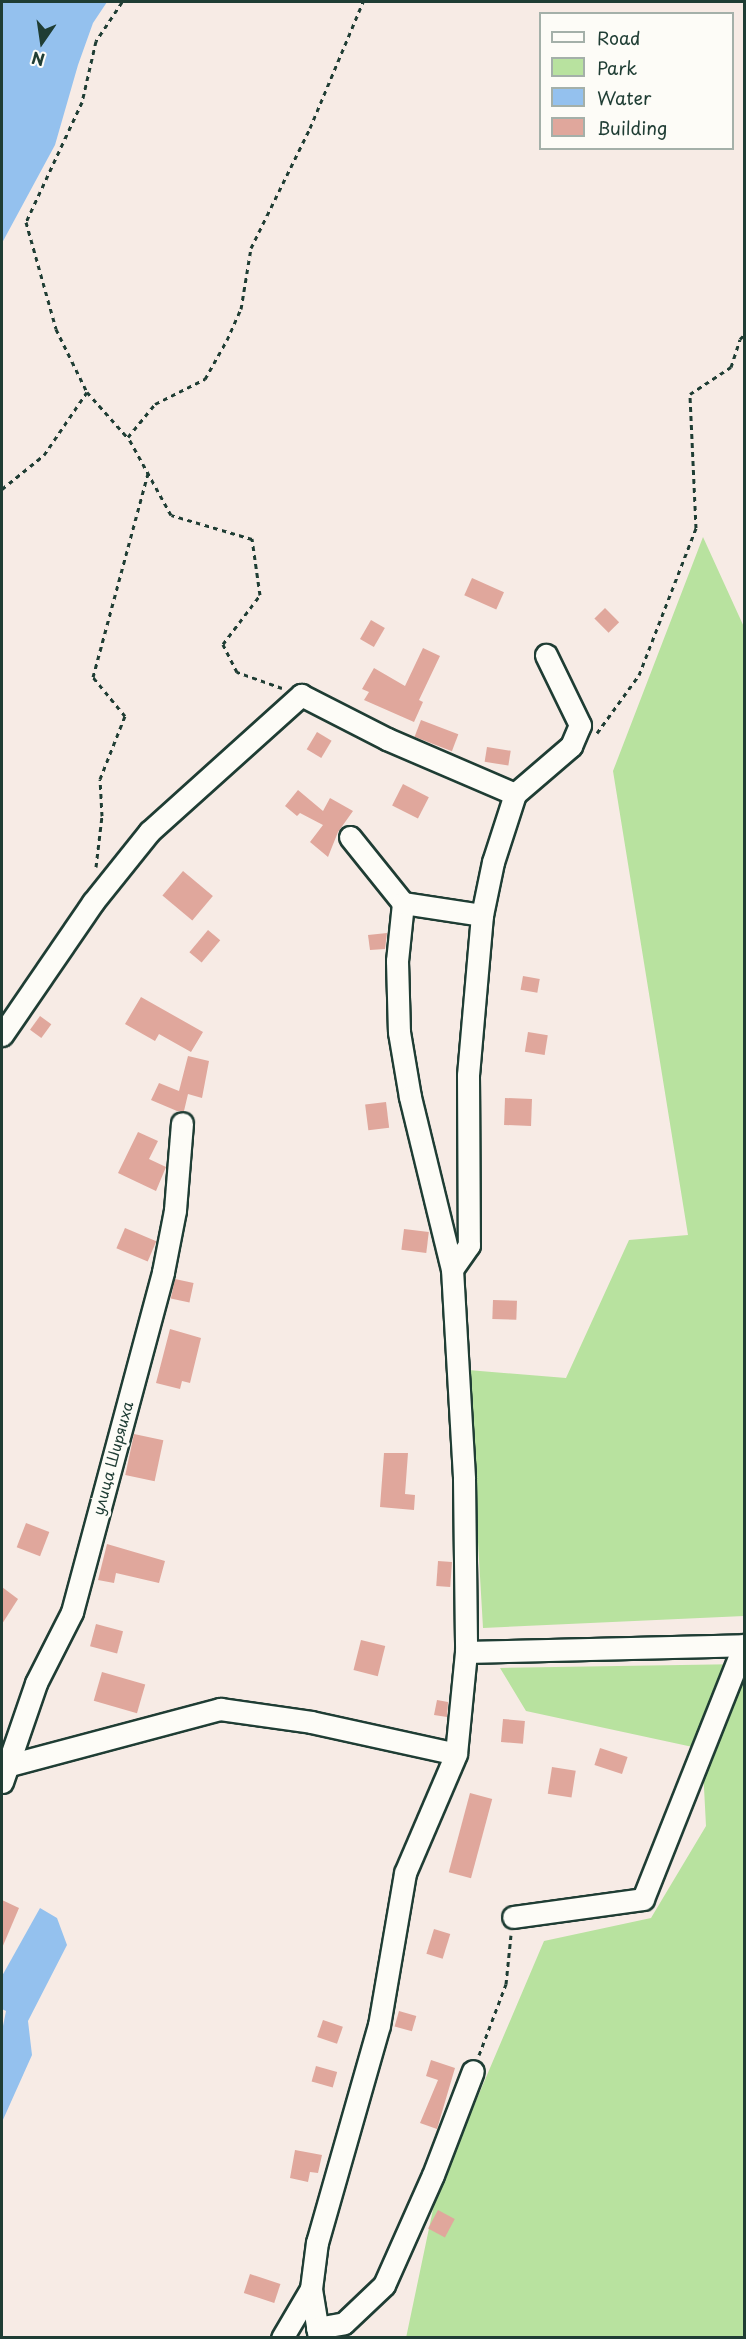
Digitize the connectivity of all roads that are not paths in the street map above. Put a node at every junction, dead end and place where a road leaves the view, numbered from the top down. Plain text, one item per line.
1 (546, 655) dead end
2 (515, 794) junction
3 (350, 837) dead end
4 (402, 903) junction
5 (482, 915) junction
6 (2, 1035) edge
7 (182, 1123) dead end
8 (452, 1269) junction
9 (744, 1645) edge
10 (466, 1652) junction
11 (456, 1754) junction
12 (3, 1772) edge
13 (513, 1917) road end
14 (473, 2071) road end
15 (311, 2289) junction
16 (318, 2333) edge
17 (282, 2337) edge

1 - 2 street
2 - 5 street
2 - 6 street
3 - 4 street
4 - 5 street
4 - 8 street
5 - 8 street
7 - 12 street, улица Ширяиха
8 - 10 street
9 - 10 street
9 - 13 street
10 - 11 street
11 - 12 street
11 - 15 street
14 - 16 street
15 - 16 street
15 - 17 street

